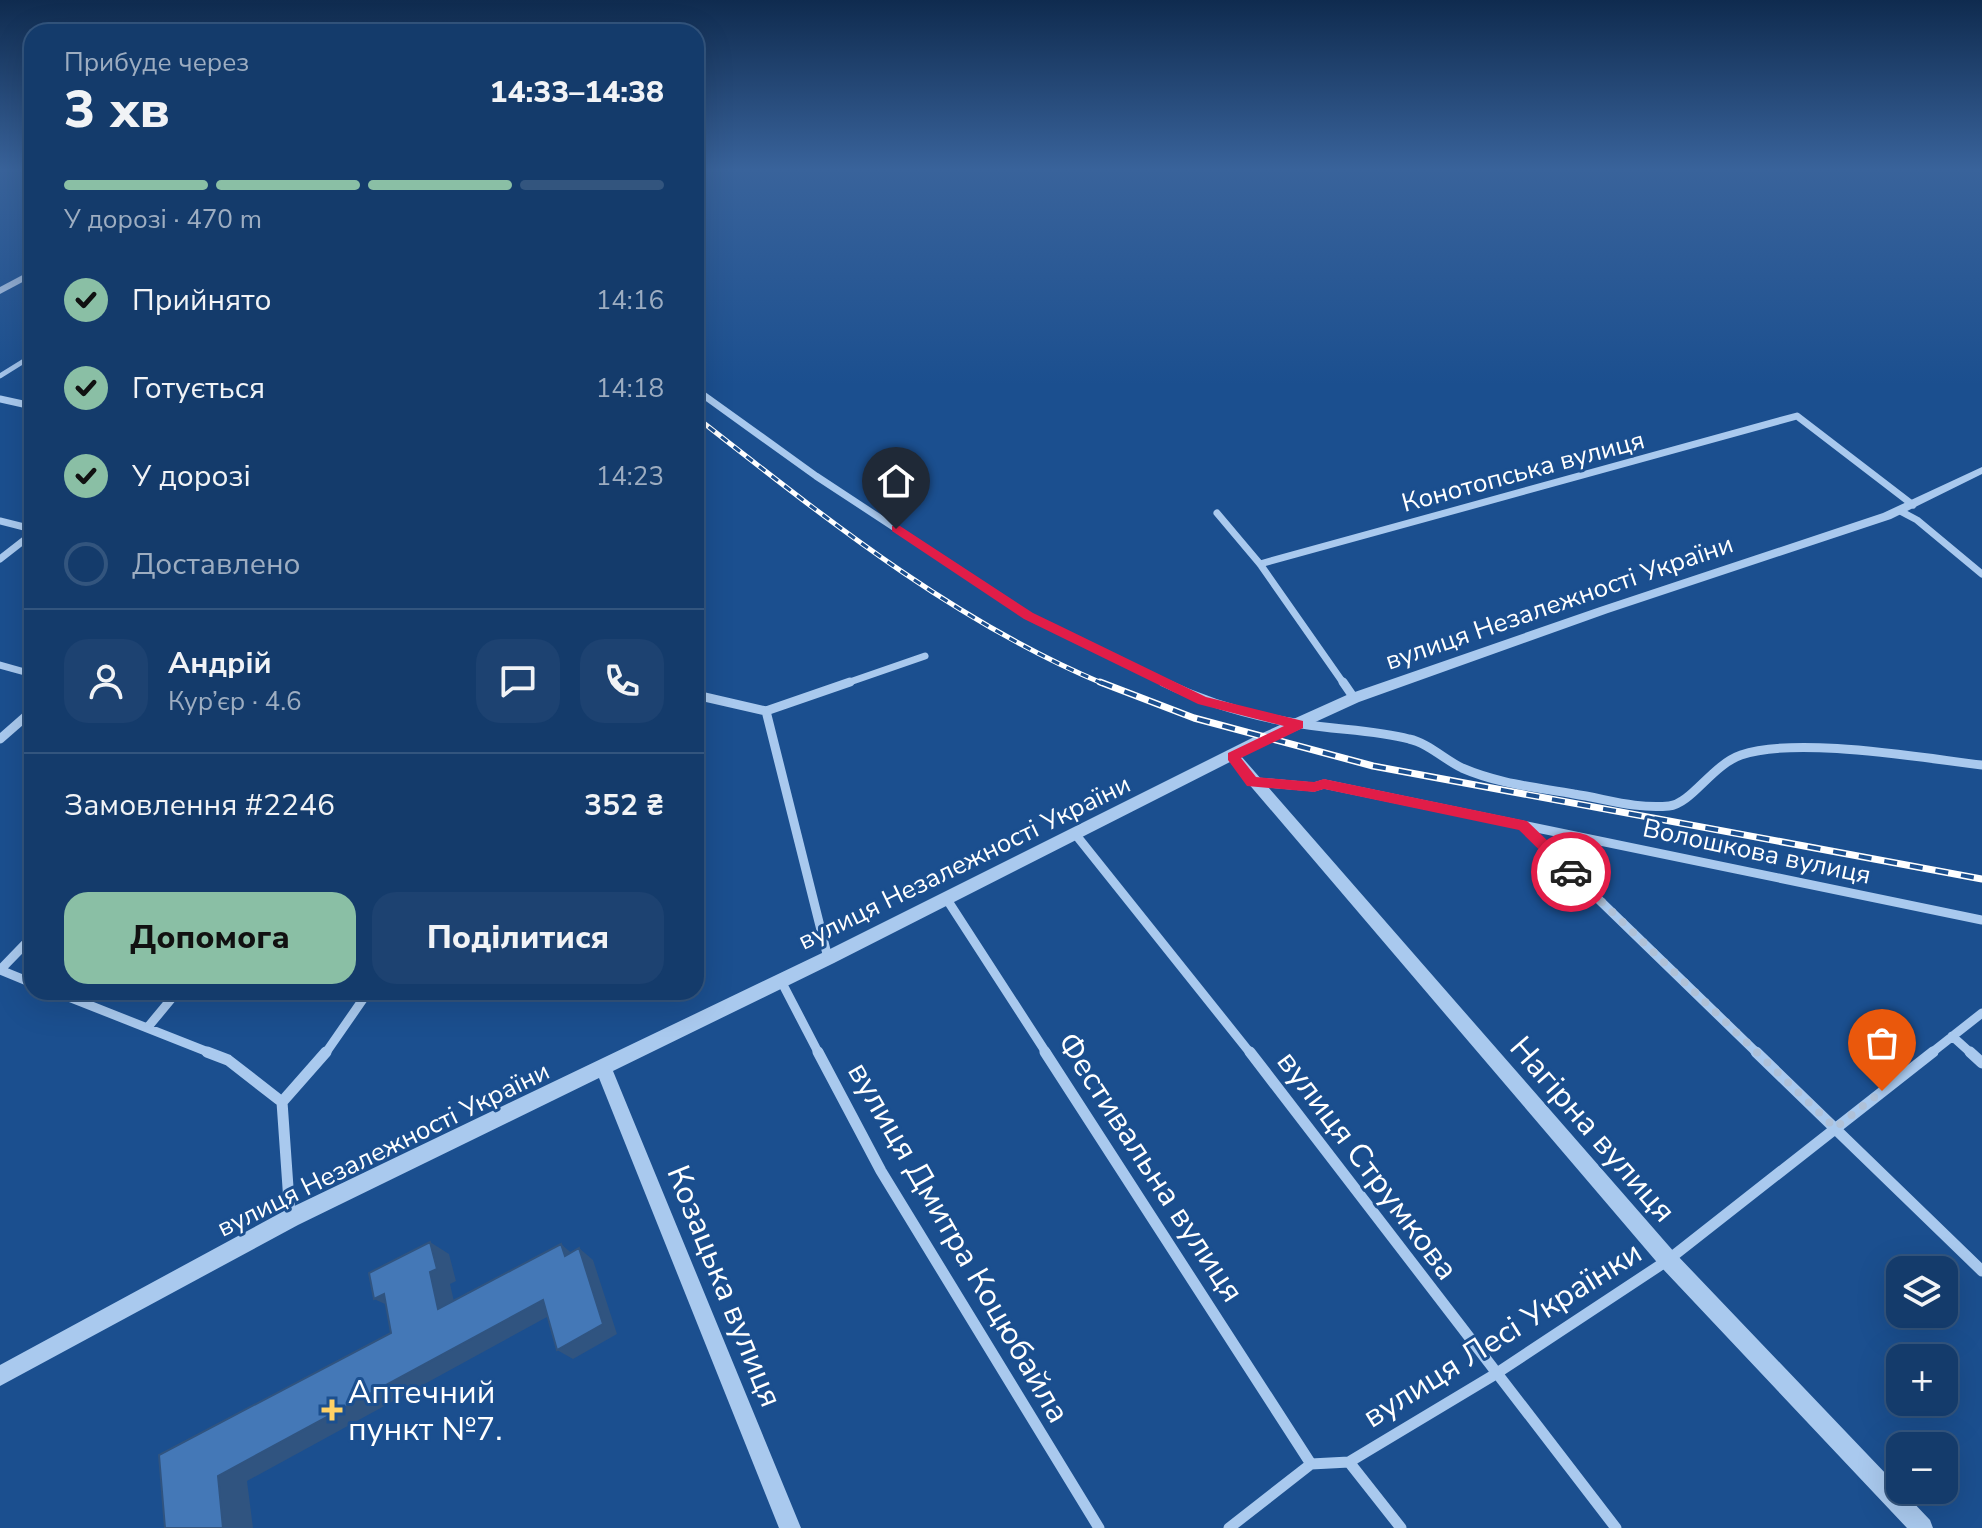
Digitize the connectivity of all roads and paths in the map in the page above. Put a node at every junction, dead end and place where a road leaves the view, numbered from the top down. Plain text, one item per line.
1 (24, 278) edge
2 (0, 291) edge
3 (24, 363) edge
4 (0, 376) edge
5 (704, 396) edge
6 (0, 399) edge
7 (24, 404) edge
8 (1979, 475) edge
9 (1907, 508) junction
10 (1217, 513) dead end
11 (0, 521) edge
12 (24, 528) edge
13 (24, 538) edge
14 (0, 559) edge
15 (1260, 564) junction
16 (1982, 574) edge
17 (925, 656) dead end
18 (0, 665) edge
19 (24, 672) edge
20 (704, 697) edge
21 (1354, 698) junction
22 (766, 711) junction
23 (24, 718) edge
24 (1299, 724) junction
25 (0, 739) edge
26 (1233, 756) junction
27 (1982, 765) edge
28 (1252, 782) junction
29 (1523, 825) junction
30 (1076, 835) junction
31 (946, 898) junction
32 (1982, 920) edge
33 (24, 945) edge
34 (828, 958) junction
35 (0, 970) edge
36 (780, 978) junction
37 (24, 980) edge
38 (77, 1000) edge
39 (170, 1000) edge
40 (362, 1000) edge
41 (1982, 1013) edge
42 (148, 1027) junction
43 (1952, 1036) junction
44 (1982, 1063) edge
45 (603, 1067) junction
46 (282, 1102) junction
47 (1835, 1128) junction
48 (291, 1218) junction
49 (1668, 1260) junction
50 (1982, 1271) edge
51 (1494, 1375) junction
52 (0, 1376) edge
53 (1349, 1462) junction
54 (1311, 1464) junction
55 (790, 1528) edge
56 (1099, 1528) edge
57 (1229, 1528) edge
58 (1401, 1528) edge
59 (1616, 1528) edge
60 (1922, 1528) edge

1 - 2 main road
3 - 4 street
5 - 24 street
6 - 7 street
8 - 9 street, вулиця Незалежності України
9 - 15 street, Конотопська вулиця
9 - 16 street
9 - 21 street, вулиця Незалежності України
10 - 15 street
11 - 12 street
13 - 14 street
15 - 21 street
17 - 22 street
18 - 19 street
20 - 22 street
21 - 24 street, вулиця Незалежності України
22 - 34 street
23 - 25 street
24 - 26 street, вулиця Незалежності України
24 - 27 street
26 - 28 street, Нагірна вулиця
26 - 30 street, вулиця Незалежності України
28 - 29 street, Волошкова вулиця
28 - 49 street, Нагірна вулиця
29 - 32 street, Волошкова вулиця
29 - 47 street
30 - 31 street, вулиця Незалежності України
30 - 51 street, вулиця Струмкова
31 - 34 street, вулиця Незалежності України
31 - 54 street, Фестивальна вулиця
33 - 35 street
34 - 36 street, вулиця Незалежності України
35 - 37 street
36 - 45 street, вулиця Незалежності України
36 - 56 street, вулиця Дмитра Коцюбайла
38 - 42 street
39 - 42 street
40 - 46 street
41 - 43 street, вулиця Лесі Українки
42 - 46 street
43 - 44 street
43 - 47 street, вулиця Лесі Українки
45 - 48 street, вулиця Незалежності України
45 - 55 street, Козацька вулиця
46 - 48 street
47 - 49 street, вулиця Лесі Українки
47 - 50 street
48 - 52 street, вулиця Незалежності України
49 - 51 street, вулиця Лесі Українки
49 - 60 street, Нагірна вулиця
51 - 53 street, вулиця Лесі Українки
51 - 59 street, вулиця Струмкова
53 - 54 street, вулиця Лесі Українки
53 - 58 street
54 - 57 street

